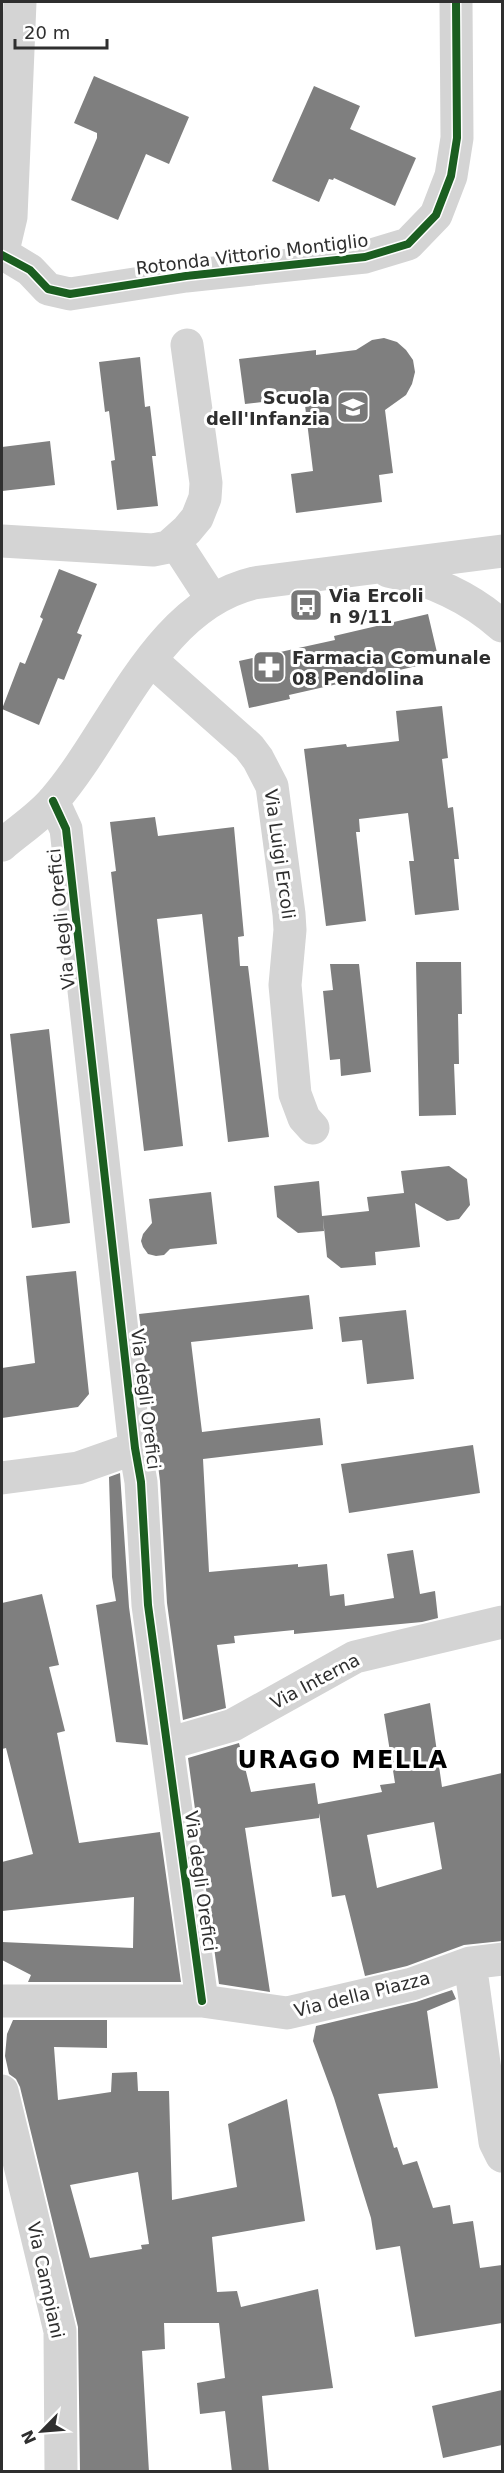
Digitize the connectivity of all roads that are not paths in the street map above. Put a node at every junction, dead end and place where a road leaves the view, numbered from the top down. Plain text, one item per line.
1 (20, 2) edge
2 (456, 2) edge
3 (2, 254) edge
4 (187, 345) dead end
5 (2, 541) edge
6 (175, 542) junction
7 (502, 550) edge
8 (375, 569) junction
9 (212, 599) junction
10 (502, 626) edge
11 (151, 660) junction
12 (53, 801) junction
13 (2, 845) edge
14 (313, 1128) dead end
15 (135, 1448) junction
16 (2, 1478) edge
17 (502, 1622) edge
18 (167, 1744) junction
19 (502, 1959) edge
20 (470, 1963) junction
21 (2, 2001) edge
22 (202, 2001) junction
23 (2, 2091) edge
24 (502, 2156) edge
25 (61, 2472) edge

1 - 3 street, Rotonda Vittorio Montiglio
2 - 3 street, Rotonda Vittorio Montiglio
4 - 6 street
5 - 6 street
6 - 9 street
7 - 8 street
8 - 9 street
8 - 10 street
9 - 11 street
11 - 12 street
11 - 14 street, Via Luigi Ercoli
12 - 13 street
12 - 15 street, Via degli Orefici
15 - 16 street
15 - 18 street, Via degli Orefici
17 - 18 street, Via Interna
18 - 22 street, Via degli Orefici
19 - 20 street, Via della Piazza
20 - 22 street, Via della Piazza
20 - 24 street
21 - 22 street, Via della Piazza
23 - 25 street, Via Campiani

